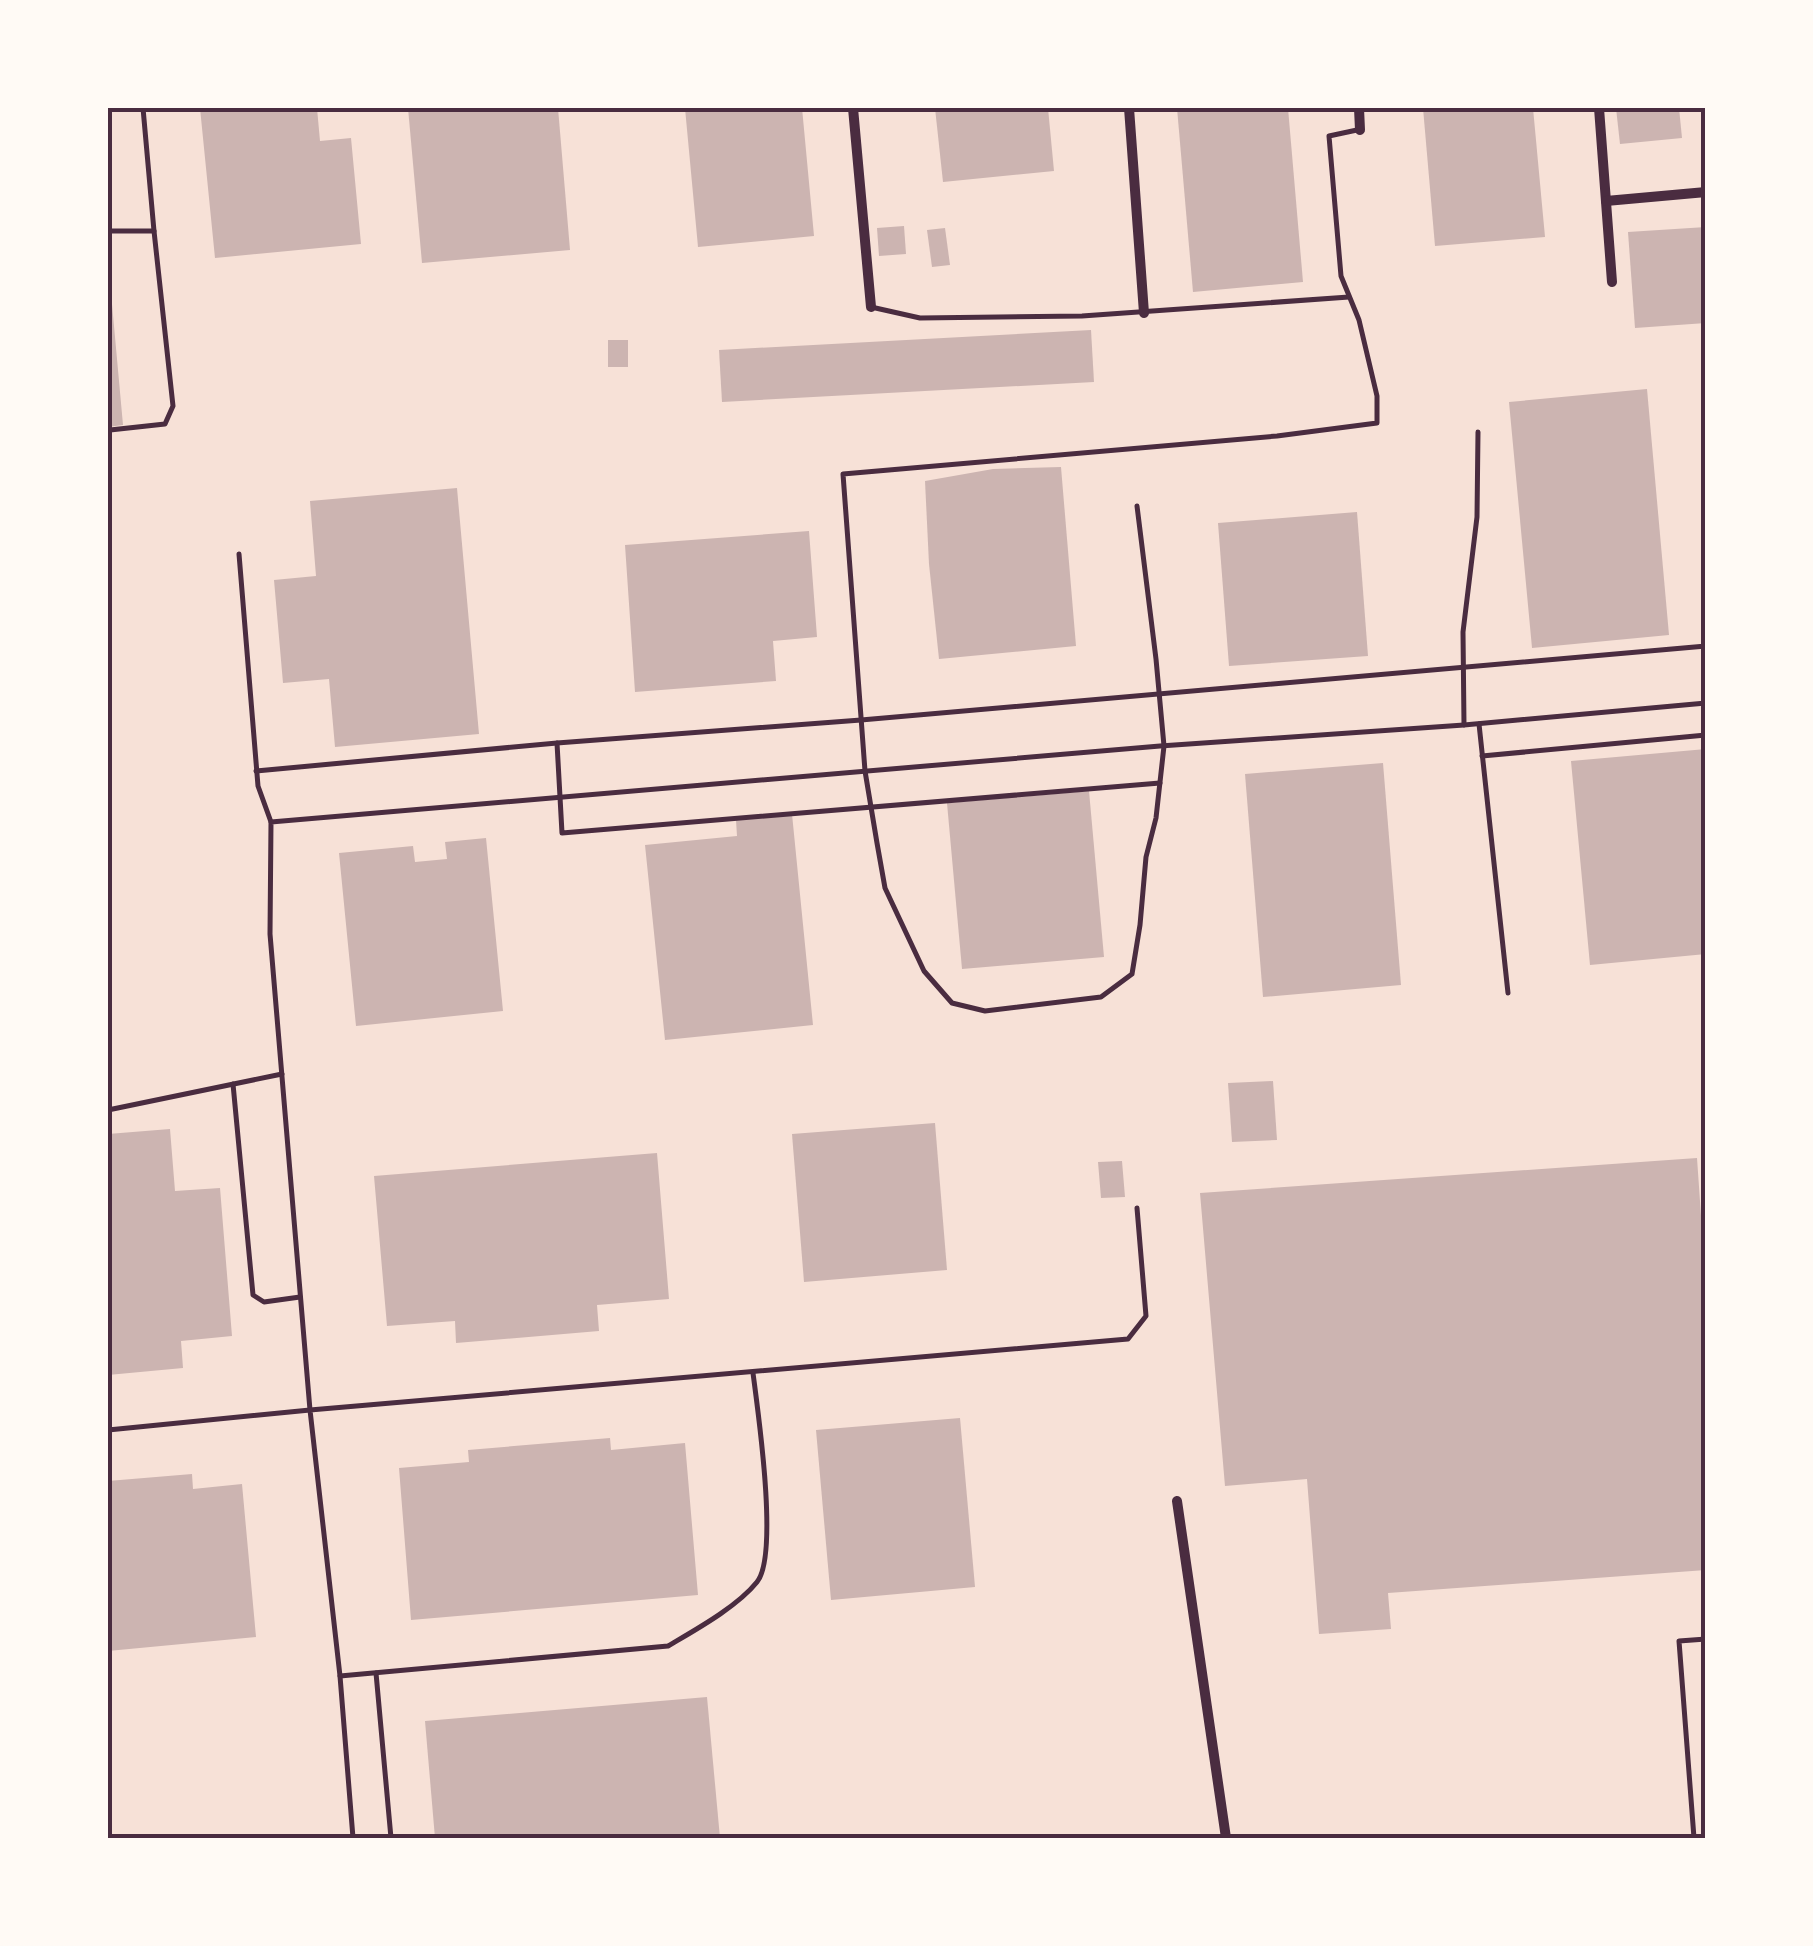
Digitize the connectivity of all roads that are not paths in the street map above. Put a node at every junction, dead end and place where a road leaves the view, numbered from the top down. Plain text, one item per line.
1 (144, 108) edge
2 (853, 108) edge
3 (1130, 108) edge
4 (1359, 108) edge
5 (1598, 108) edge
6 (1360, 130) joint
7 (1706, 192) edge
8 (1606, 201) junction
9 (108, 231) edge
10 (154, 231) junction
11 (1612, 282) dead end
12 (1349, 298) junction
13 (871, 307) joint
14 (1144, 313) junction
15 (110, 430) dead end
16 (1478, 432) dead end
17 (1137, 506) dead end
18 (239, 554) dead end
19 (1706, 646) edge
20 (1464, 666) junction
21 (1160, 692) junction
22 (1706, 703) edge
23 (861, 720) junction
24 (1479, 724) junction
25 (1464, 725) junction
26 (1706, 735) edge
27 (556, 743) junction
28 (1164, 746) junction
29 (1482, 756) junction
30 (256, 772) junction
31 (865, 772) junction
32 (1160, 782) junction
33 (561, 798) junction
34 (871, 806) junction
35 (271, 822) junction
36 (1508, 993) dead end
37 (282, 1074) junction
38 (233, 1084) junction
39 (108, 1110) edge
40 (1137, 1208) dead end
41 (300, 1298) junction
42 (754, 1372) junction
43 (310, 1410) junction
44 (108, 1430) edge
45 (1177, 1501) dead end
46 (1706, 1639) edge
47 (376, 1673) junction
48 (340, 1676) junction
49 (354, 1838) edge
50 (391, 1838) edge
51 (1226, 1838) edge
52 (1694, 1838) edge

1 - 10 lane
2 - 13 street
3 - 14 street
4 - 6 street
5 - 8 street
6 - 12 lane
7 - 8 street
8 - 11 street
9 - 10 lane
10 - 15 lane
12 - 14 lane
12 - 23 lane
13 - 14 lane
16 - 20 lane
17 - 21 lane
18 - 30 lane
19 - 20 lane
20 - 21 lane
20 - 25 lane
21 - 23 lane
21 - 28 lane
22 - 24 lane
23 - 27 lane
23 - 31 lane
24 - 25 lane
24 - 29 lane
25 - 28 lane
26 - 29 lane
27 - 30 lane
27 - 33 lane
28 - 31 lane
28 - 32 lane
29 - 36 lane
30 - 35 lane
31 - 33 lane
31 - 34 lane
32 - 34 lane
32 - 34 lane
33 - 34 lane
33 - 35 lane
35 - 37 lane
37 - 38 lane
37 - 41 lane
38 - 39 lane
38 - 41 lane
40 - 42 lane
41 - 43 lane
42 - 43 lane
42 - 47 lane
43 - 44 lane
43 - 48 lane
45 - 51 street
46 - 52 lane
47 - 48 lane
47 - 50 lane
48 - 49 lane

